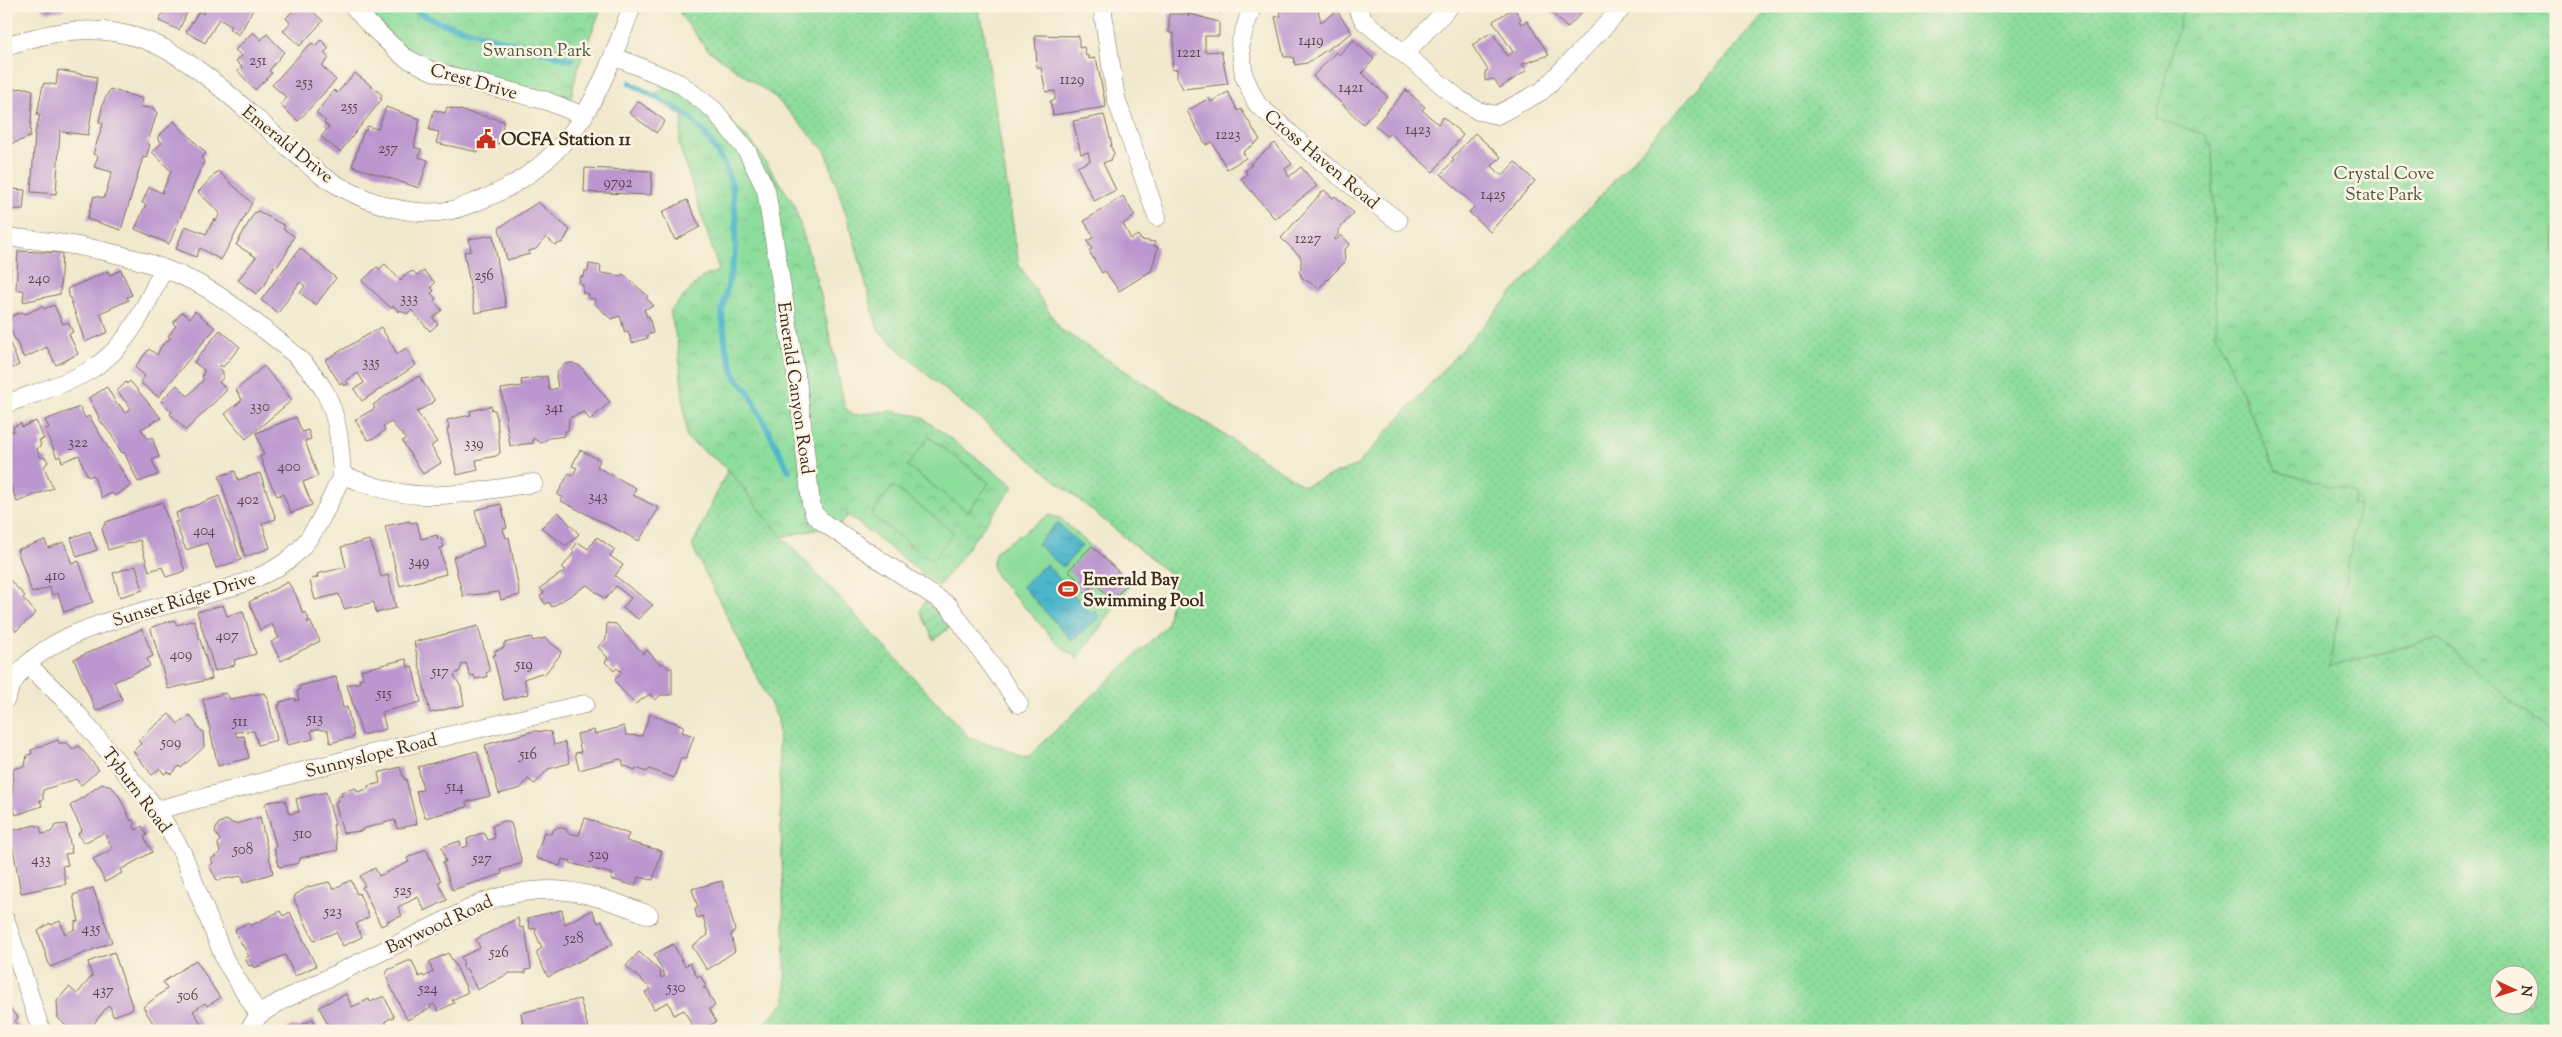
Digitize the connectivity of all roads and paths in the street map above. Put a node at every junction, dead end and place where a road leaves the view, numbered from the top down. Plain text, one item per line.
1 (353, 6) edge
2 (632, 6) edge
3 (1104, 6) edge
4 (1252, 6) edge
5 (1356, 6) edge
6 (1450, 6) edge
7 (1624, 6) edge
8 (6, 46) edge
9 (1404, 54) junction
10 (613, 56) junction
11 (584, 116) junction
12 (1157, 217) dead end
13 (1398, 221) dead end
14 (6, 237) edge
15 (163, 268) junction
16 (6, 404) edge
17 (342, 475) junction
18 (534, 483) dead end
19 (27, 664) junction
20 (6, 699) edge
21 (585, 704) dead end
22 (1019, 704) dead end
23 (157, 810) junction
24 (649, 915) dead end
25 (6, 921) edge
26 (259, 1015) junction
27 (41, 1031) edge
28 (248, 1031) edge

1 - 11 street, Crest Drive
2 - 10 street, Emerald Drive
3 - 12 street
4 - 13 street, Cross Haven Road
5 - 9 street
6 - 9 street
7 - 9 street
8 - 11 street, Emerald Drive
10 - 11 street, Emerald Drive
10 - 22 street, Emerald Canyon Road
14 - 15 street, Sunset Ridge Drive
15 - 16 street
15 - 17 street, Sunset Ridge Drive
17 - 18 street
17 - 19 street, Sunset Ridge Drive
19 - 20 street, Sunset Ridge Drive
19 - 23 street, Tyburn Road
21 - 23 street, Sunnyslope Road
23 - 26 street, Tyburn Road
24 - 26 street, Baywood Road
25 - 27 street
26 - 28 street, Baywood Road

